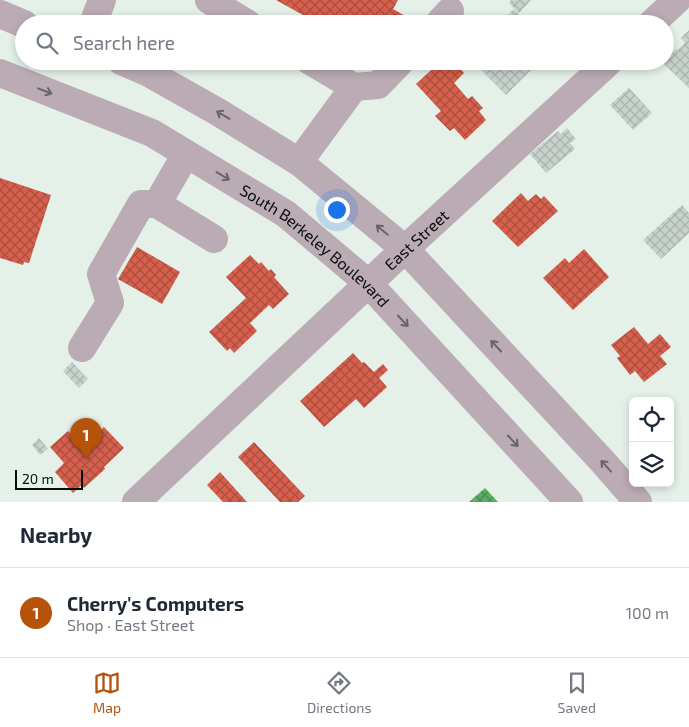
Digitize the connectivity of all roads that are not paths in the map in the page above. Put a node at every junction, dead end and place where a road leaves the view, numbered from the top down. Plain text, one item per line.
1 (102, 0) edge
2 (209, 0) edge
3 (677, 0) edge
4 (0, 14) edge
5 (96, 15) edge
6 (233, 15) edge
7 (661, 15) edge
8 (15, 20) edge
9 (142, 70) edge
10 (325, 70) edge
11 (392, 70) edge
12 (600, 70) edge
13 (0, 74) edge
14 (354, 87) junction
15 (186, 154) junction
16 (298, 162) junction
17 (157, 204) junction
18 (214, 239) dead end
19 (405, 249) junction
20 (368, 283) junction
21 (82, 348) dead end
22 (565, 500) edge
23 (136, 502) edge
24 (638, 502) edge

1 - 5 street
2 - 6 street
3 - 7 street
4 - 8 street
16 -> 9 street
10 - 14 street
11 - 14 street
12 - 19 street, East Street
13 -> 15 street, South Berkeley Boulevard
14 - 16 street
15 - 17 street
15 -> 20 street, South Berkeley Boulevard
19 -> 16 street
17 - 18 street
17 - 21 street
19 - 20 street, East Street
24 -> 19 street
20 -> 22 street, South Berkeley Boulevard
20 - 23 street, East Street

